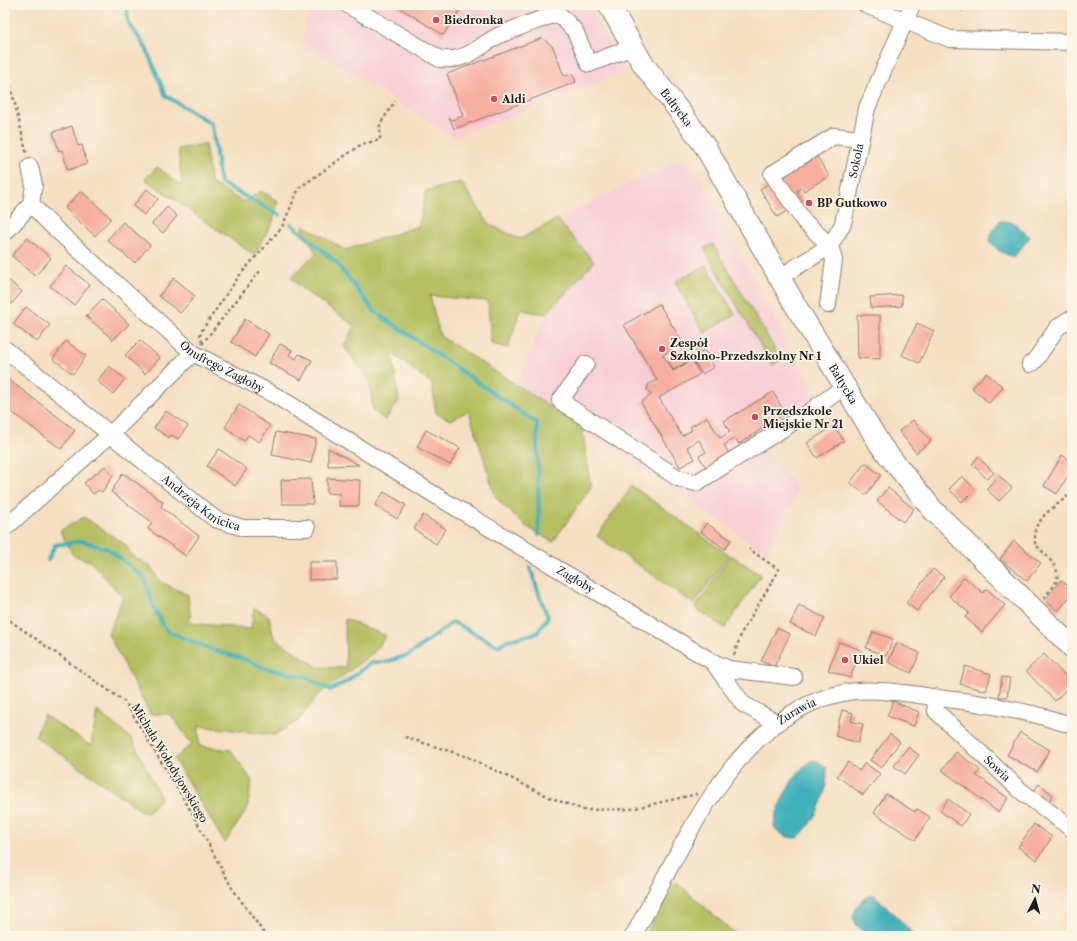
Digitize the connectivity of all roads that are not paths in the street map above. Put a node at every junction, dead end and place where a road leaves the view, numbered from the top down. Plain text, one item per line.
1 (348, 5) edge
2 (609, 5) edge
3 (866, 5) edge
4 (912, 5) edge
5 (906, 20) junction
6 (1072, 42) edge
7 (633, 47) junction
8 (861, 139) junction
9 (30, 167) road end
10 (31, 204) junction
11 (5, 233) edge
12 (830, 246) junction
13 (780, 277) junction
14 (828, 305) dead end
15 (1072, 322) edge
16 (197, 348) junction
17 (5, 349) edge
18 (586, 364) dead end
19 (1030, 364) dead end
20 (844, 387) junction
21 (110, 435) junction
22 (438, 497) joint
23 (5, 528) edge
24 (307, 528) dead end
25 (1072, 648) edge
26 (714, 662) junction
27 (794, 677) dead end
28 (935, 698) junction
29 (777, 724) junction
30 (1072, 724) edge
31 (1072, 829) edge
32 (633, 936) edge

1 - 7 street
2 - 7 main road, Bałtycka
3 - 5 street
4 - 5 street, Sokola
5 - 6 street
5 - 8 street, Sokola
7 - 13 main road, Bałtycka
8 - 12 street, Sokola
8 - 12 street
9 - 10 street
10 - 11 street
10 - 16 street, Onufrego Zagłoby
12 - 13 street, Sokola
12 - 14 street
13 - 20 main road, Bałtycka
15 - 19 street
16 - 21 street
16 - 22 street, Onufrego Zagłoby
17 - 21 street, Andrzeja Kmicica
18 - 20 street
20 - 25 main road, Bałtycka
21 - 23 street
21 - 24 street, Andrzeja Kmicica
22 - 26 street, Zagłoby
26 - 27 street, Zagłoby
26 - 29 street, Zagłoby
28 - 29 street, Żurawia
28 - 30 street, Żurawia
28 - 31 street, Sowia
29 - 32 street, Żurawia

